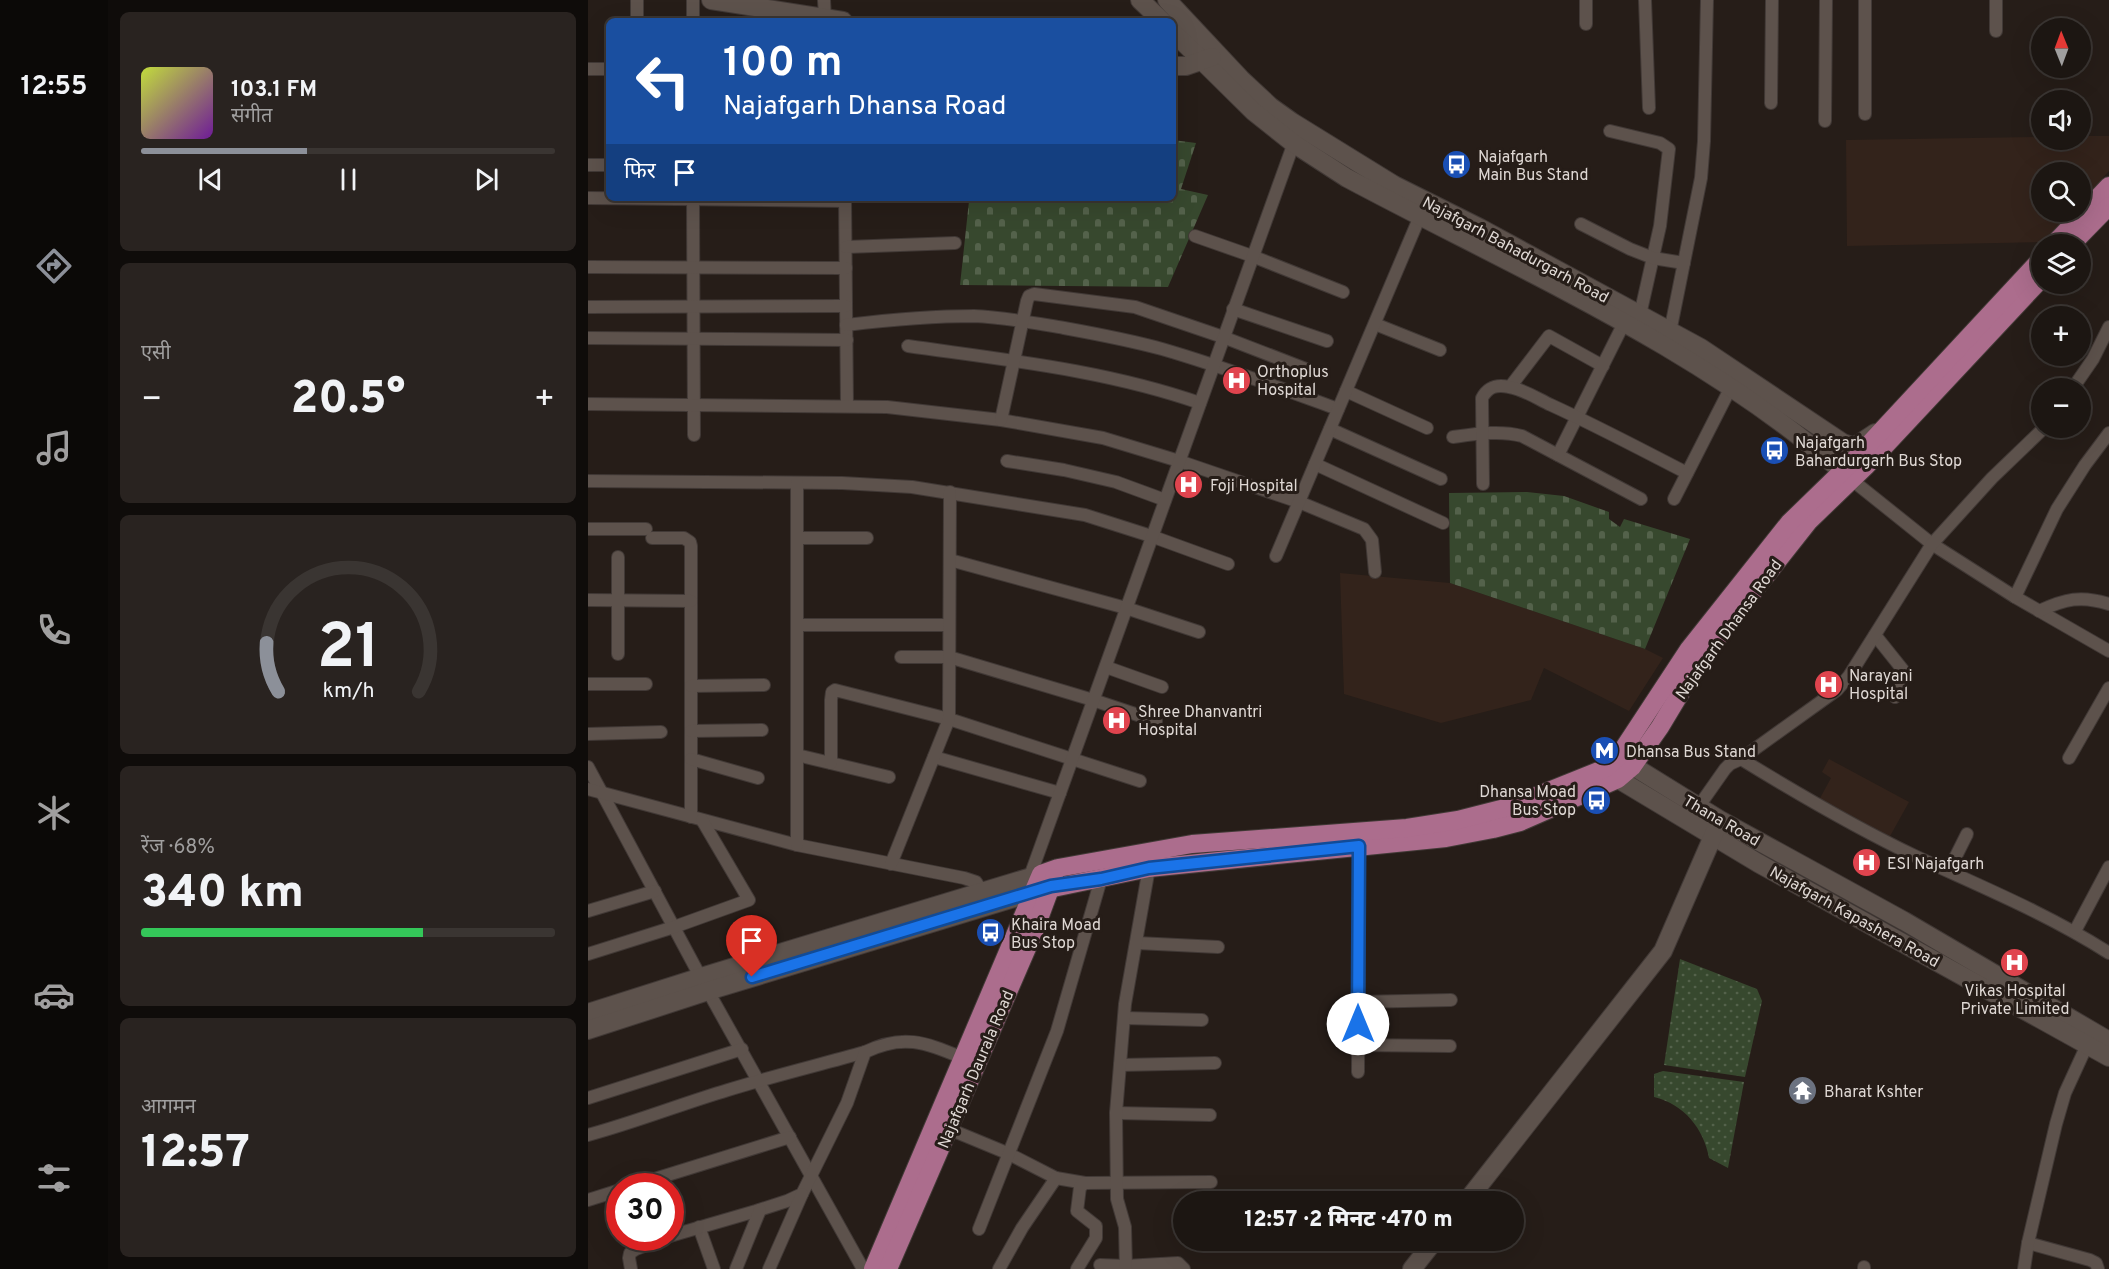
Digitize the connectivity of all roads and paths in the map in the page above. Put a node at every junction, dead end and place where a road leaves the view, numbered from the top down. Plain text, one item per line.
1 (637, 0) edge
2 (693, 0) edge
3 (711, 0) edge
4 (1140, 0) edge
5 (1586, 0) edge
6 (1645, 0) edge
7 (1707, 0) edge
8 (1772, 0) edge
9 (1826, 0) edge
10 (1865, 0) edge
11 (1996, 0) edge
12 (732, 1) edge
13 (1169, 1) edge
14 (824, 9) edge
15 (637, 18) edge
16 (693, 18) edge
17 (838, 18) edge
18 (1158, 18) edge
19 (1161, 18) edge
20 (1586, 24) dead end
21 (1996, 31) dead end
22 (1176, 34) edge
23 (1210, 58) junction
24 (1176, 66) edge
25 (588, 69) edge
26 (605, 69) dead end
27 (1771, 103) dead end
28 (1649, 108) dead end
29 (1865, 114) dead end
30 (1825, 121) dead end
31 (1610, 131) dead end
32 (1297, 135) junction
33 (588, 165) edge
34 (606, 165) edge
35 (2109, 186) edge
36 (588, 198) edge
37 (606, 198) edge
38 (693, 201) edge
39 (845, 201) edge
40 (2109, 206) edge
41 (1424, 208) junction
42 (1581, 224) dead end
43 (2063, 234) edge
44 (2082, 234) edge
45 (1195, 236) dead end
46 (955, 243) dead end
47 (846, 247) junction
48 (1252, 256) junction
49 (1653, 258) junction
50 (1684, 263) junction
51 (588, 267) edge
52 (694, 267) junction
53 (846, 268) junction
54 (2031, 270) edge
55 (2031, 290) edge
56 (1343, 292) dead end
57 (846, 306) junction
58 (588, 307) edge
59 (694, 307) junction
60 (1233, 309) junction
61 (1632, 319) junction
62 (1023, 321) junction
63 (1375, 324) junction
64 (846, 325) junction
65 (2109, 327) edge
66 (1671, 332) junction
67 (1223, 337) junction
68 (588, 338) edge
69 (693, 339) junction
70 (847, 340) junction
71 (1327, 341) dead end
72 (908, 346) dead end
73 (1440, 350) dead end
74 (1014, 360) junction
75 (1213, 365) junction
76 (1603, 366) junction
77 (1305, 369) dead end
78 (2080, 378) edge
79 (1510, 387) junction
80 (1731, 387) junction
81 (1346, 391) junction
82 (1200, 403) junction
83 (588, 404) edge
84 (694, 404) junction
85 (847, 406) junction
86 (1338, 409) junction
87 (1576, 417) junction
88 (1001, 420) junction
89 (1888, 423) junction
90 (1427, 428) dead end
91 (1330, 429) junction
92 (1482, 433) junction
93 (2109, 433) edge
94 (694, 435) dead end
95 (1453, 436) dead end
96 (2034, 438) edge
97 (1558, 455) junction
98 (1007, 461) dead end
99 (1179, 461) junction
100 (1315, 464) junction
101 (1687, 473) junction
102 (1847, 476) junction
103 (1441, 479) dead end
104 (588, 481) edge
105 (797, 483) junction
106 (1483, 484) dead end
107 (950, 492) junction
108 (1641, 499) dead end
109 (1674, 499) dead end
110 (1165, 500) junction
111 (1299, 502) junction
112 (1443, 523) dead end
113 (588, 529) edge
114 (1151, 536) junction
115 (798, 538) junction
116 (867, 538) dead end
117 (1932, 544) junction
118 (1276, 556) dead end
119 (618, 557) dead end
120 (950, 560) junction
121 (1228, 564) dead end
122 (1374, 572) dead end
123 (2015, 597) junction
124 (588, 600) edge
125 (618, 600) junction
126 (691, 601) junction
127 (2109, 604) edge
128 (1126, 608) junction
129 (2039, 611) junction
130 (797, 625) junction
131 (949, 625) junction
132 (1198, 632) dead end
133 (1875, 634) junction
134 (2109, 651) edge
135 (618, 654) dead end
136 (901, 657) dead end
137 (949, 657) junction
138 (1106, 668) junction
139 (588, 684) edge
140 (646, 684) dead end
141 (764, 685) dead end
142 (691, 686) junction
143 (1162, 687) dead end
144 (2109, 688) edge
145 (1895, 698) dead end
146 (1094, 700) junction
147 (949, 719) junction
148 (1156, 721) dead end
149 (762, 730) dead end
150 (691, 731) junction
151 (661, 732) dead end
152 (588, 734) edge
153 (797, 755) junction
154 (934, 757) junction
155 (1073, 758) junction
156 (2069, 758) dead end
157 (691, 759) junction
158 (1741, 759) junction
159 (831, 763) junction
160 (1618, 766) junction
161 (588, 767) edge
162 (889, 777) dead end
163 (758, 778) dead end
164 (1140, 781) dead end
165 (592, 793) edge
166 (1060, 793) junction
167 (1699, 806) junction
168 (697, 819) junction
169 (1720, 820) junction
170 (1967, 834) dead end
171 (1713, 838) junction
172 (797, 846) junction
173 (1359, 846) junction
174 (891, 864) junction
175 (2109, 867) edge
176 (1149, 868) junction
177 (1949, 870) junction
178 (1101, 879) junction
179 (1039, 883) junction
180 (655, 891) junction
181 (983, 893) junction
182 (588, 911) edge
183 (674, 927) junction
184 (2075, 931) junction
185 (1137, 943) junction
186 (1218, 947) dead end
187 (2109, 953) edge
188 (588, 954) edge
189 (705, 984) junction
190 (1451, 1000) dead end
191 (1359, 1002) junction
192 (588, 1013) edge
193 (1124, 1018) junction
194 (1202, 1020) dead end
195 (588, 1030) edge
196 (2109, 1041) edge
197 (1358, 1045) junction
198 (2087, 1045) junction
199 (1450, 1046) dead end
200 (742, 1049) junction
201 (865, 1052) junction
202 (2109, 1057) edge
203 (963, 1058) junction
204 (1215, 1063) dead end
205 (1120, 1065) junction
206 (1358, 1071) dead end
207 (760, 1080) junction
208 (588, 1098) edge
209 (1116, 1113) junction
210 (1210, 1115) dead end
211 (949, 1129) junction
212 (588, 1135) edge
213 (790, 1137) junction
214 (1007, 1153) junction
215 (674, 1173) edge
216 (811, 1177) junction
217 (1056, 1178) junction
218 (1211, 1182) dead end
219 (1085, 1183) junction
220 (1117, 1184) junction
221 (1475, 1191) edge
222 (802, 1194) junction
223 (606, 1195) edge
224 (588, 1200) edge
225 (760, 1210) junction
226 (699, 1227) junction
227 (979, 1229) dead end
228 (684, 1232) edge
229 (2028, 1243) junction
230 (633, 1251) edge
231 (1426, 1251) edge
232 (1100, 1265) dead end
233 (1126, 1268) edge
234 (631, 1269) edge
235 (714, 1269) edge
236 (736, 1269) edge
237 (769, 1269) edge
238 (863, 1269) edge
239 (873, 1269) edge
240 (888, 1269) edge
241 (999, 1269) edge
242 (1077, 1269) edge
243 (1184, 1269) edge
244 (1412, 1269) edge
245 (2024, 1269) edge
246 (2098, 1269) edge

1 - 15 street
2 - 16 street
3 - 12 main road
4 - 18 main road
5 - 20 street
6 - 28 street
7 - 50 street
8 - 27 street
9 - 30 street
10 - 29 street
11 - 21 street
12 - 14 main road
13 - 19 street
13 - 23 main road, Najafgarh Bahadurgarh Road
14 - 17 main road
22 - 23 main road, Najafgarh Bahadurgarh Road
23 - 24 main road
23 - 32 main road, Najafgarh Bahadurgarh Road
25 - 26 street
31 - 49 street
32 - 41 main road, Najafgarh Bahadurgarh Road
32 - 48 street
33 - 34 street
35 - 43 main road
36 - 37 street
38 - 52 street
39 - 47 street
40 - 44 main road
41 - 61 main road, Najafgarh Bahadurgarh Road
41 - 63 street
42 - 49 street
45 - 48 street
46 - 47 street
47 - 53 street
48 - 56 street
48 - 60 street
49 - 50 street
49 - 61 street
50 - 66 street
51 - 52 street
52 - 53 street
52 - 59 street
53 - 57 street
54 - 89 main road
55 - 102 main road
57 - 59 street
57 - 64 street
58 - 59 street
59 - 69 street
60 - 67 street
60 - 71 street
61 - 66 main road, Najafgarh Bahadurgarh Road
61 - 76 street
61 - 80 main road, Najafgarh Bahadurgarh Road
62 - 64 street
62 - 67 street
62 - 74 street
62 - 75 street
63 - 73 street
63 - 81 street
64 - 70 street
65 - 78 street
66 - 89 main road, Najafgarh Bahadurgarh Road
67 - 75 street
67 - 77 street
68 - 69 street
69 - 70 street
69 - 84 street
70 - 85 street
72 - 74 street
74 - 82 street
74 - 88 street
75 - 82 street
75 - 86 street
76 - 79 street
76 - 87 street
79 - 87 street
79 - 92 street
80 - 101 street
80 - 102 main road, Najafgarh Bahadurgarh Road
81 - 86 street
81 - 90 street
82 - 99 street
83 - 84 street
84 - 85 street
84 - 94 street
85 - 88 street
86 - 91 street
87 - 97 street
87 - 101 street
88 - 99 street
89 - 102 main road
91 - 100 street
91 - 103 street
92 - 95 street
92 - 97 street
92 - 106 street
93 - 123 street
96 - 117 street
97 - 108 street
98 - 110 street
99 - 110 street
99 - 111 street
100 - 111 street
100 - 112 street
101 - 109 street
102 - 117 street
102 - 160 main road
104 - 105 street
105 - 107 street
105 - 115 street
107 - 114 street
107 - 120 street
110 - 114 street
111 - 118 street
111 - 122 street
113 - 126 street
114 - 121 street
114 - 128 street
115 - 116 street
115 - 130 street
117 - 123 street
117 - 133 street
119 - 125 street
120 - 128 street
120 - 131 street
123 - 129 street
124 - 125 street
125 - 126 street
125 - 135 street
126 - 142 street
127 - 129 street
128 - 132 street
128 - 138 street
129 - 134 street
130 - 131 street
130 - 153 street
131 - 137 street
133 - 145 street
133 - 158 street
136 - 137 street
137 - 146 street
137 - 147 street
138 - 143 street
138 - 146 street
139 - 140 street
141 - 142 street
142 - 150 street
144 - 156 street
146 - 148 street
146 - 155 street
147 - 154 street
147 - 155 street
147 - 159 street
149 - 150 street
150 - 157 street
151 - 152 street
153 - 159 street
153 - 172 street
154 - 166 street
154 - 174 street
155 - 164 street
155 - 166 street
157 - 163 street
157 - 168 street
158 - 167 street
158 - 177 street
159 - 162 street
160 - 167 main road, Thana Road
160 - 171 main road, Najafgarh Kapashera Road
160 - 173 main road
160 - 179 main road
161 - 165 street
165 - 168 street
165 - 180 street
166 - 179 street
167 - 169 main road, Thana Road
168 - 172 street
168 - 183 street
169 - 171 main road
169 - 196 main road, Thana Road
170 - 177 street
171 - 198 main road, Najafgarh Kapashera Road
171 - 221 main road
172 - 174 street
173 - 176 main road
173 - 191 street
174 - 181 street
175 - 184 street
176 - 178 main road
176 - 185 street
177 - 184 street
178 - 179 main road
178 - 214 street
179 - 181 main road
179 - 189 main road
179 - 203 main road, Najafgarh Daurala Road
179 - 211 main road, Najafgarh Daurala Road
180 - 182 street
180 - 183 street
181 - 189 main road
183 - 188 street
183 - 189 street
184 - 187 street
185 - 186 street
185 - 193 street
189 - 192 main road
189 - 195 main road
189 - 200 street
190 - 191 street
191 - 197 street
193 - 194 street
193 - 205 street
197 - 199 street
197 - 206 street
198 - 202 main road, Najafgarh Kapashera Road
198 - 229 street
200 - 207 street
200 - 208 street
201 - 203 street
201 - 207 street
201 - 216 street
203 - 239 main road, Najafgarh Daurala Road
204 - 205 street
205 - 209 street
207 - 212 street
207 - 213 street
209 - 210 street
209 - 220 street
211 - 214 street
211 - 240 main road, Najafgarh Daurala Road
213 - 215 street
213 - 216 street
214 - 217 street
214 - 227 street
216 - 222 street
216 - 238 street
217 - 219 street
217 - 241 street
218 - 220 street
219 - 220 street
219 - 242 street
220 - 233 street
222 - 225 street
222 - 237 street
223 - 224 street
225 - 226 street
225 - 236 street
226 - 228 street
226 - 235 street
229 - 245 street
229 - 246 street
230 - 234 street
231 - 244 main road
232 - 233 street
233 - 243 street

